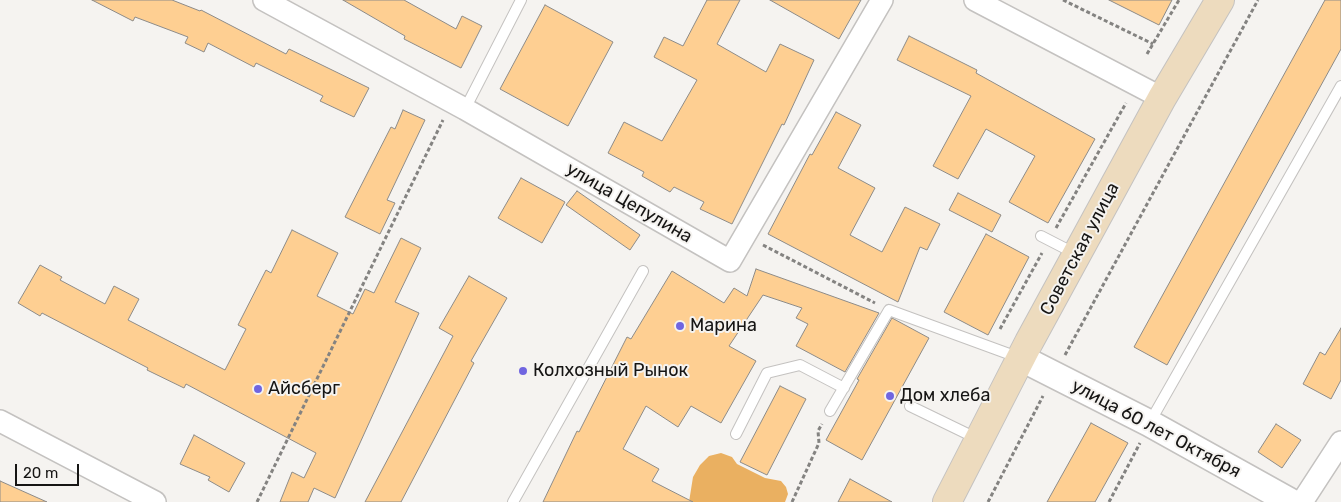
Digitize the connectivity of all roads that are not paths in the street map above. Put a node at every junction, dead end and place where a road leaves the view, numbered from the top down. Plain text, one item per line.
1 (264, 0) edge
2 (521, 0) edge
3 (882, 0) edge
4 (976, 0) edge
5 (1220, 0) edge
6 (1341, 86) edge
7 (1162, 98) junction
8 (458, 106) junction
9 (1045, 238) road end
10 (1077, 254) junction
11 (643, 272) dead end
12 (1021, 358) junction
13 (844, 388) junction
14 (910, 406) dead end
15 (830, 410) road end
16 (0, 421) edge
17 (1150, 423) junction
18 (736, 434) dead end
19 (979, 439) junction
20 (1341, 442) edge
21 (155, 502) edge
22 (513, 502) edge
23 (947, 502) edge
24 (1291, 502) edge
25 (1302, 502) edge

1 - 8 street, улица Цепулина
2 - 8 lane
3 - 8 street, улица Цепулина
4 - 7 street
5 - 7 main road, Советская улица
6 - 17 lane
7 - 10 main road, Советская улица
9 - 10 lane
10 - 12 main road, Советская улица
11 - 22 lane
12 - 13 lane
12 - 17 street, улица 60 лет Октября
12 - 19 main road, Советская улица
13 - 15 lane
13 - 18 lane
14 - 19 lane
16 - 21 street
17 - 24 street, улица 60 лет Октября
19 - 23 main road, Советская улица
20 - 25 street

